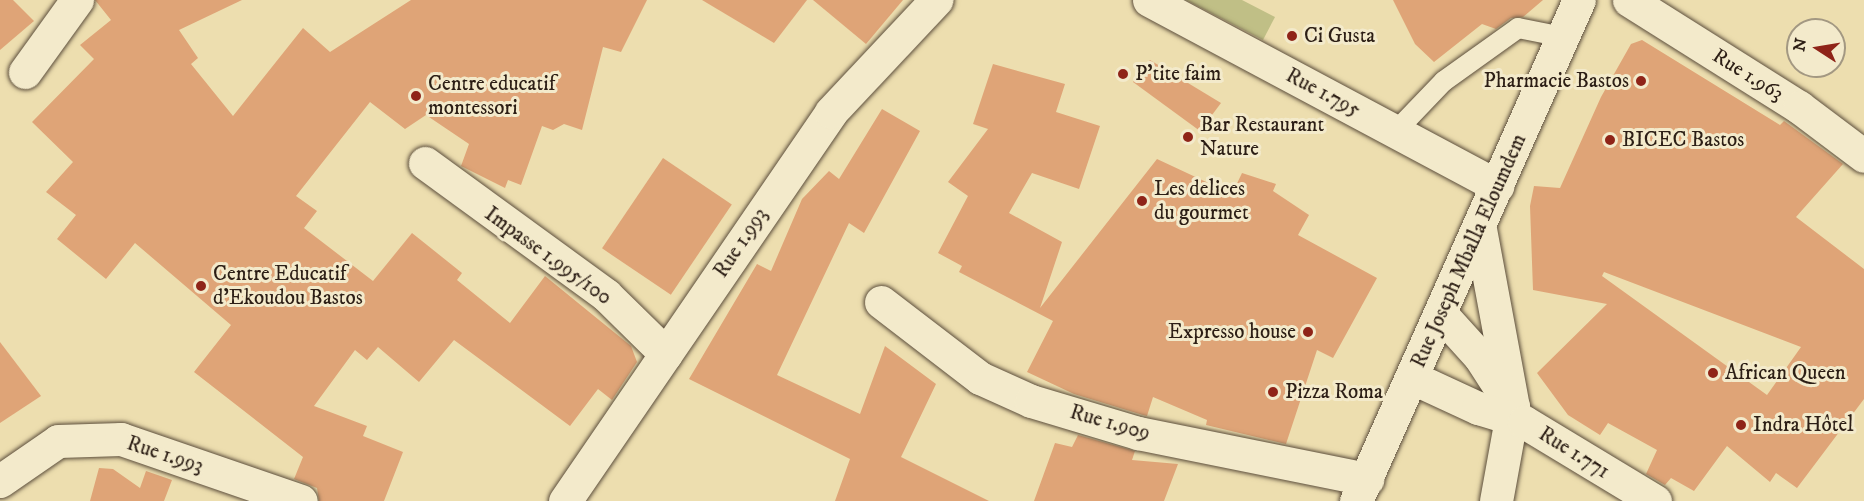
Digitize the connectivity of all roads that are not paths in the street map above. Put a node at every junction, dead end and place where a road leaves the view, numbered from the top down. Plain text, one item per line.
1 (77, 0) edge
2 (936, 0) edge
3 (1149, 0) edge
4 (1580, 0) edge
5 (1629, 0) edge
6 (1563, 37) junction
7 (25, 72) dead end
8 (1396, 131) junction
9 (1864, 156) edge
10 (425, 163) dead end
11 (1498, 186) junction
12 (1480, 229) junction
13 (881, 302) dead end
14 (1442, 315) junction
15 (666, 354) junction
16 (1413, 378) junction
17 (1516, 417) junction
18 (0, 481) edge
19 (1361, 490) edge
20 (302, 501) edge
21 (565, 501) edge
22 (1496, 501) edge
23 (1655, 501) edge

1 - 7 street
2 - 15 street, Rue 1.993
3 - 8 street, Rue 1.795
4 - 6 street, Rue Joseph Mballa Eloumdem
5 - 9 street, Rue 1.963
6 - 8 lane
6 - 11 street, Rue Joseph Mballa Eloumdem
8 - 11 street, Rue 1.795
10 - 15 street, Impasse 1.995/100
11 - 12 street, Rue Joseph Mballa Eloumdem
12 - 14 street, Rue Joseph Mballa Eloumdem
12 - 17 street
13 - 19 street, Rue 1.909
14 - 16 street, Rue Joseph Mballa Eloumdem
14 - 17 street, Rue 1.771
15 - 21 street, Rue 1.993
16 - 17 street, Rue 1.771
16 - 19 street, Rue Joseph Mballa Eloumdem
17 - 22 street
17 - 23 street, Rue 1.771
18 - 20 street, Rue 1.993

